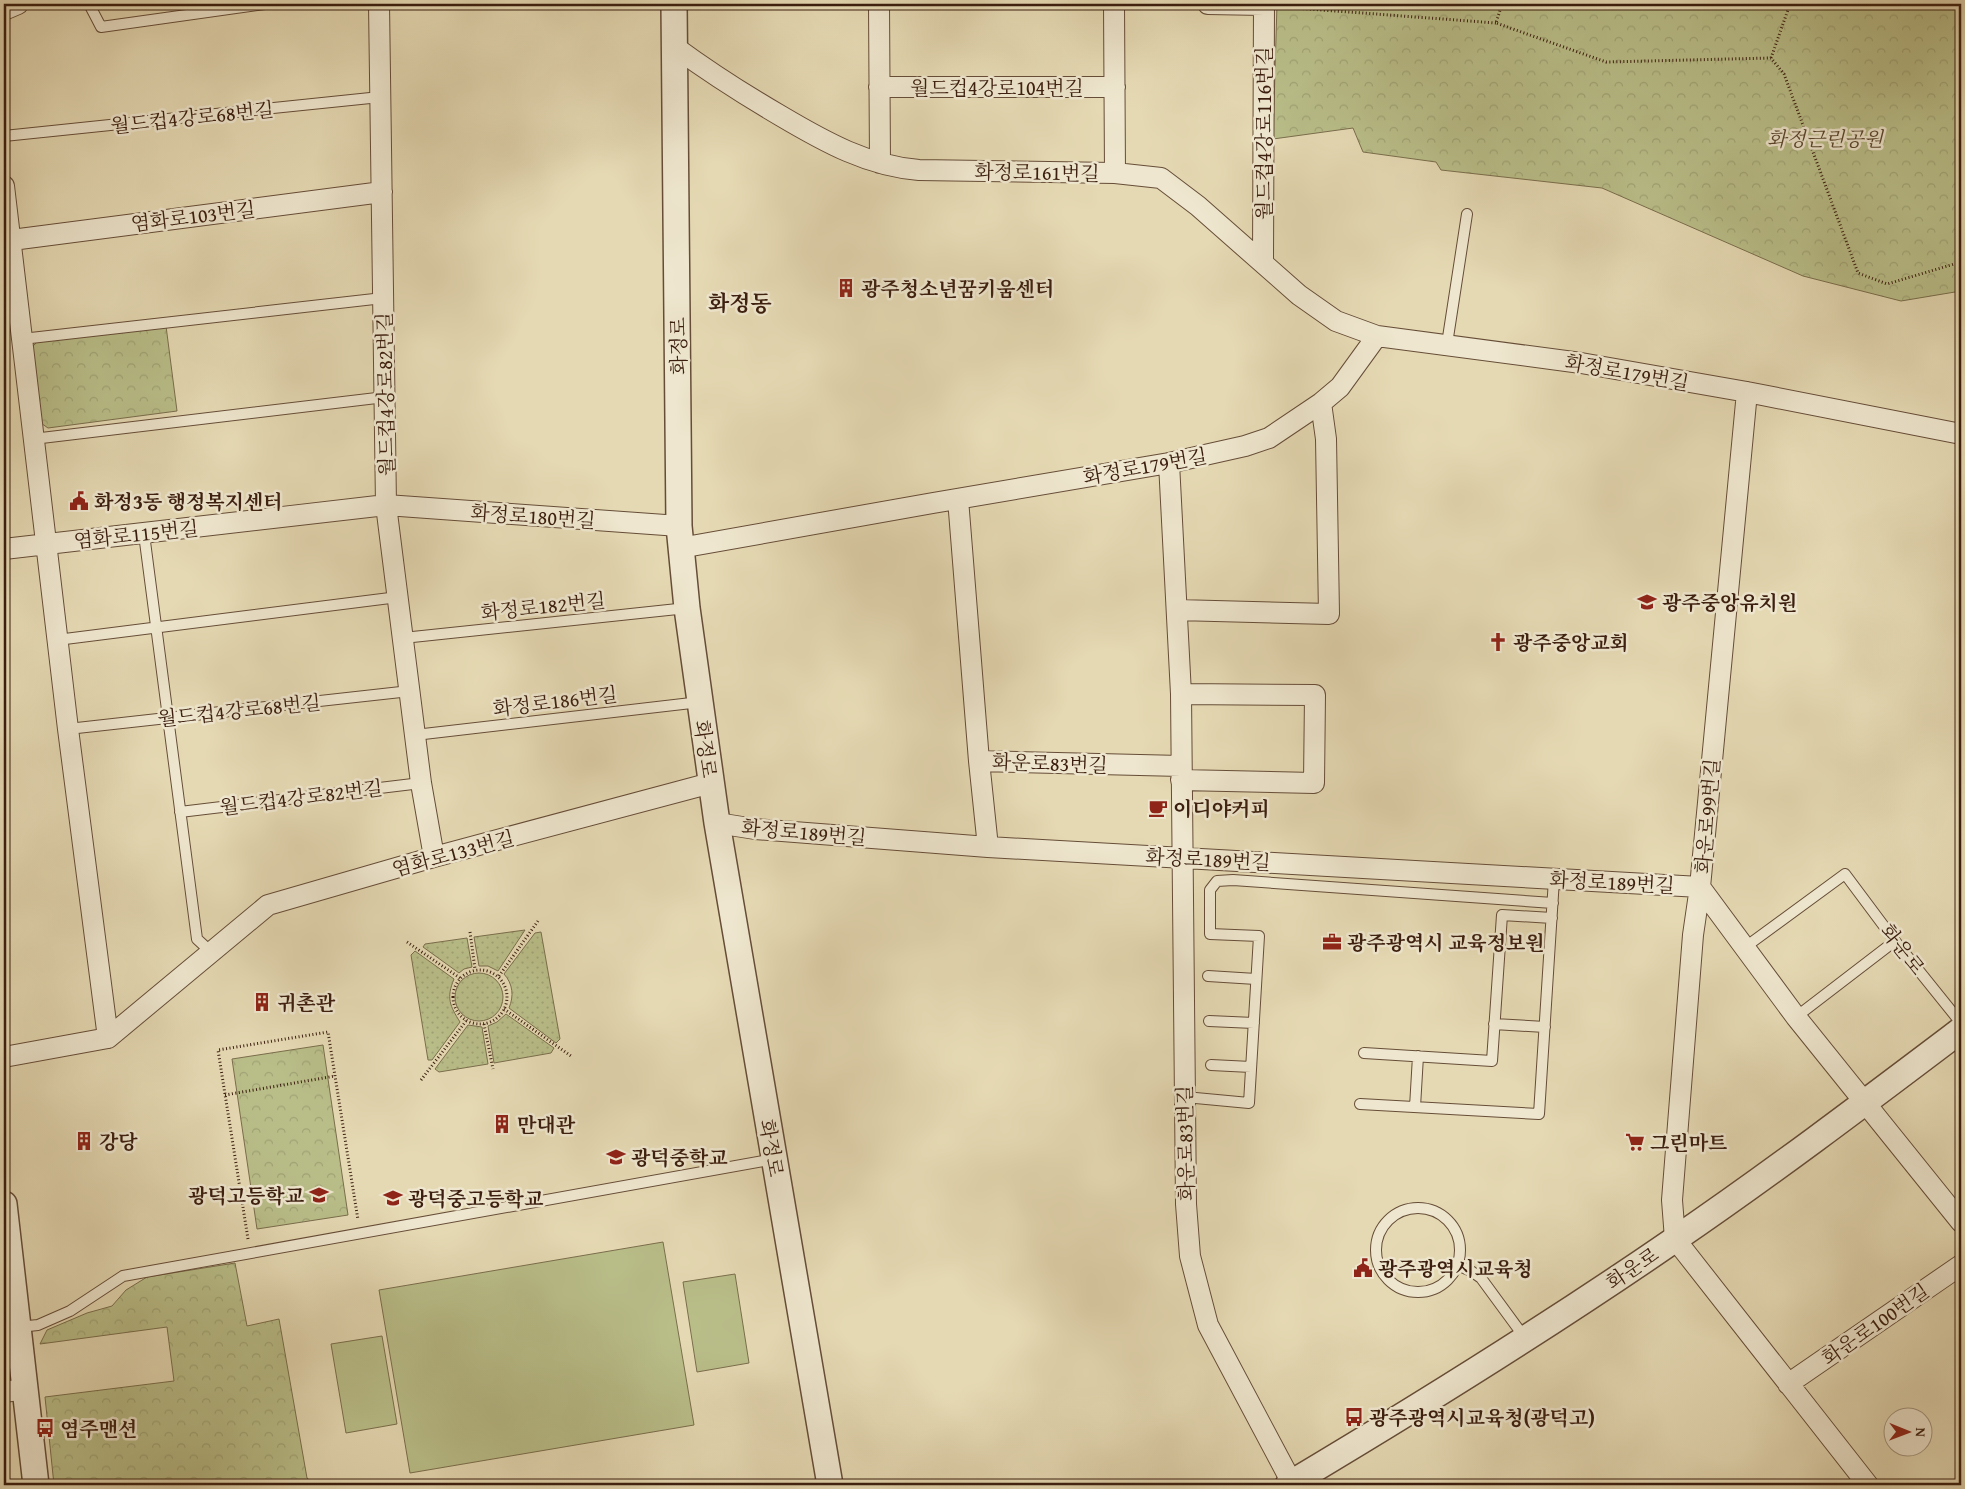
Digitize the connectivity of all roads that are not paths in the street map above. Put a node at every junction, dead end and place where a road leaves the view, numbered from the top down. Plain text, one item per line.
1 (18, 4) edge
2 (89, 4) edge
3 (265, 4) edge
4 (379, 4) edge
5 (674, 4) edge
6 (879, 4) edge
7 (1114, 4) edge
8 (1208, 4) edge
9 (1264, 4) edge
10 (4, 10) edge
11 (675, 47) junction
12 (1114, 86) junction
13 (879, 87) junction
14 (380, 97) junction
15 (4, 136) edge
16 (880, 163) junction
17 (1116, 173) junction
18 (4, 186) edge
19 (382, 192) junction
20 (1467, 214) dead end
21 (7, 240) edge
22 (1263, 263) junction
23 (383, 298) junction
24 (1377, 336) junction
25 (22, 339) junction
26 (1447, 344) junction
27 (1747, 392) junction
28 (385, 397) junction
29 (1321, 403) junction
30 (1961, 434) edge
31 (34, 439) junction
32 (1169, 463) junction
33 (958, 499) junction
34 (386, 505) junction
35 (144, 534) junction
36 (680, 537) junction
37 (46, 544) junction
38 (4, 549) edge
39 (398, 597) junction
40 (687, 608) junction
41 (1177, 610) junction
42 (156, 629) junction
43 (403, 638) junction
44 (57, 640) junction
45 (410, 691) junction
46 (1180, 694) junction
47 (700, 702) junction
48 (167, 718) junction
49 (68, 729) junction
50 (415, 735) junction
51 (979, 761) junction
52 (1181, 773) junction
53 (421, 783) junction
54 (711, 783) junction
55 (180, 812) junction
56 (717, 823) junction
57 (988, 847) junction
58 (434, 857) junction
59 (1182, 858) junction
60 (1554, 879) junction
61 (1700, 887) junction
62 (1553, 903) junction
63 (1552, 918) junction
64 (1895, 941) junction
65 (1744, 948) junction
66 (211, 952) junction
67 (1208, 976) dead end
68 (1256, 979) junction
69 (1796, 1017) junction
70 (1209, 1021) dead end
71 (1254, 1023) junction
72 (1494, 1024) junction
73 (1961, 1024) edge
74 (1545, 1027) junction
75 (1961, 1030) edge
76 (108, 1038) junction
77 (1364, 1053) dead end
78 (1418, 1056) junction
79 (4, 1057) edge
80 (1210, 1065) dead end
81 (1251, 1067) junction
82 (1185, 1097) junction
83 (1866, 1102) junction
84 (1360, 1104) dead end
85 (1415, 1107) junction
86 (774, 1159) junction
87 (4, 1204) edge
88 (1961, 1222) edge
89 (1675, 1239) junction
90 (1961, 1264) edge
91 (1457, 1265) junction
92 (19, 1327) junction
93 (1526, 1339) junction
94 (1788, 1384) junction
95 (14, 1390) edge
96 (1290, 1484) edge
97 (36, 1485) edge
98 (830, 1485) edge
99 (1868, 1485) edge

1 - 10 street
2 - 3 lane
4 - 14 street, 월드컵4강로82번길
5 - 11 street, 화정로
6 - 13 street
7 - 12 street
8 - 9 street
9 - 22 street, 월드컵4강로116번길
11 - 16 street, 화정로161번길
11 - 36 street, 화정로
12 - 13 street, 월드컵4강로104번길
12 - 17 street
13 - 16 street
14 - 15 lane, 월드컵4강로68번길
14 - 19 street, 월드컵4강로82번길
16 - 17 street, 화정로161번길
17 - 22 street, 화정로161번길
18 - 21 street
19 - 21 street, 염화로103번길
19 - 23 street, 월드컵4강로82번길
20 - 26 lane
21 - 25 street
22 - 24 street, 화정로161번길
23 - 25 lane
23 - 28 street, 월드컵4강로82번길
24 - 26 street, 화정로179번길
24 - 29 street, 화정로179번길
25 - 31 street
26 - 27 street, 화정로179번길
27 - 30 street, 화정로179번길
27 - 61 street, 화운로99번길
28 - 31 lane
28 - 34 street, 월드컵4강로82번길
29 - 32 street, 화정로179번길
29 - 41 street
31 - 37 street
32 - 33 street, 화정로179번길
32 - 41 street, 화운로83번길
33 - 36 street, 화정로179번길
33 - 51 street
34 - 35 street, 염화로115번길
34 - 36 street, 화정로180번길
34 - 39 street, 월드컵4강로82번길
35 - 37 street, 염화로115번길
35 - 42 lane
36 - 40 street, 화정로
37 - 38 street, 염화로115번길
37 - 44 street
39 - 42 lane
39 - 43 street, 월드컵4강로82번길
40 - 43 lane, 화정로182번길
40 - 47 street, 화정로
41 - 46 street, 화운로83번길
42 - 44 lane
42 - 48 lane
43 - 45 street, 월드컵4강로82번길
44 - 49 street
45 - 48 lane, 월드컵4강로68번길
45 - 50 street, 월드컵4강로82번길
46 - 52 street, 화운로83번길
46 - 52 street, 화운로83번길
47 - 50 lane, 화정로186번길
47 - 54 street, 화정로
48 - 49 lane, 월드컵4강로68번길
48 - 55 lane
49 - 76 street
50 - 53 street, 월드컵4강로82번길
51 - 52 street, 화운로83번길
51 - 57 street
52 - 59 street, 화운로83번길
53 - 55 lane, 월드컵4강로82번길
53 - 58 street, 월드컵4강로82번길
54 - 56 street, 화정로
54 - 58 street, 염화로133번길
55 - 66 lane
56 - 57 street, 화정로189번길
56 - 86 street, 화정로
57 - 59 street, 화정로189번길
58 - 66 street, 염화로133번길
59 - 60 street, 화정로189번길
59 - 82 street, 화운로83번길
60 - 61 street, 화정로189번길
60 - 62 lane
61 - 65 street
61 - 89 street, 화운로99번길
62 - 63 lane
62 - 68 lane
63 - 72 lane
63 - 74 lane
64 - 65 lane, 화운로
64 - 69 lane
64 - 73 lane, 화운로
65 - 69 street
66 - 76 street, 염화로133번길
67 - 68 lane
68 - 71 lane
69 - 83 street
70 - 71 lane
71 - 81 lane
72 - 74 lane
72 - 78 lane
74 - 85 lane
75 - 83 street, 화운로
76 - 79 street, 염화로133번길
77 - 78 lane
78 - 85 lane
80 - 81 lane
81 - 82 lane
82 - 96 street, 화운로83번길
83 - 88 street
83 - 89 street, 화운로
84 - 85 lane
86 - 92 lane
86 - 98 street, 화정로
87 - 92 street
89 - 93 street, 화운로
89 - 94 street
90 - 94 street, 화운로100번길
91 - 91 lane
91 - 93 lane
92 - 95 street
93 - 96 street, 화운로
94 - 99 street
95 - 97 street

